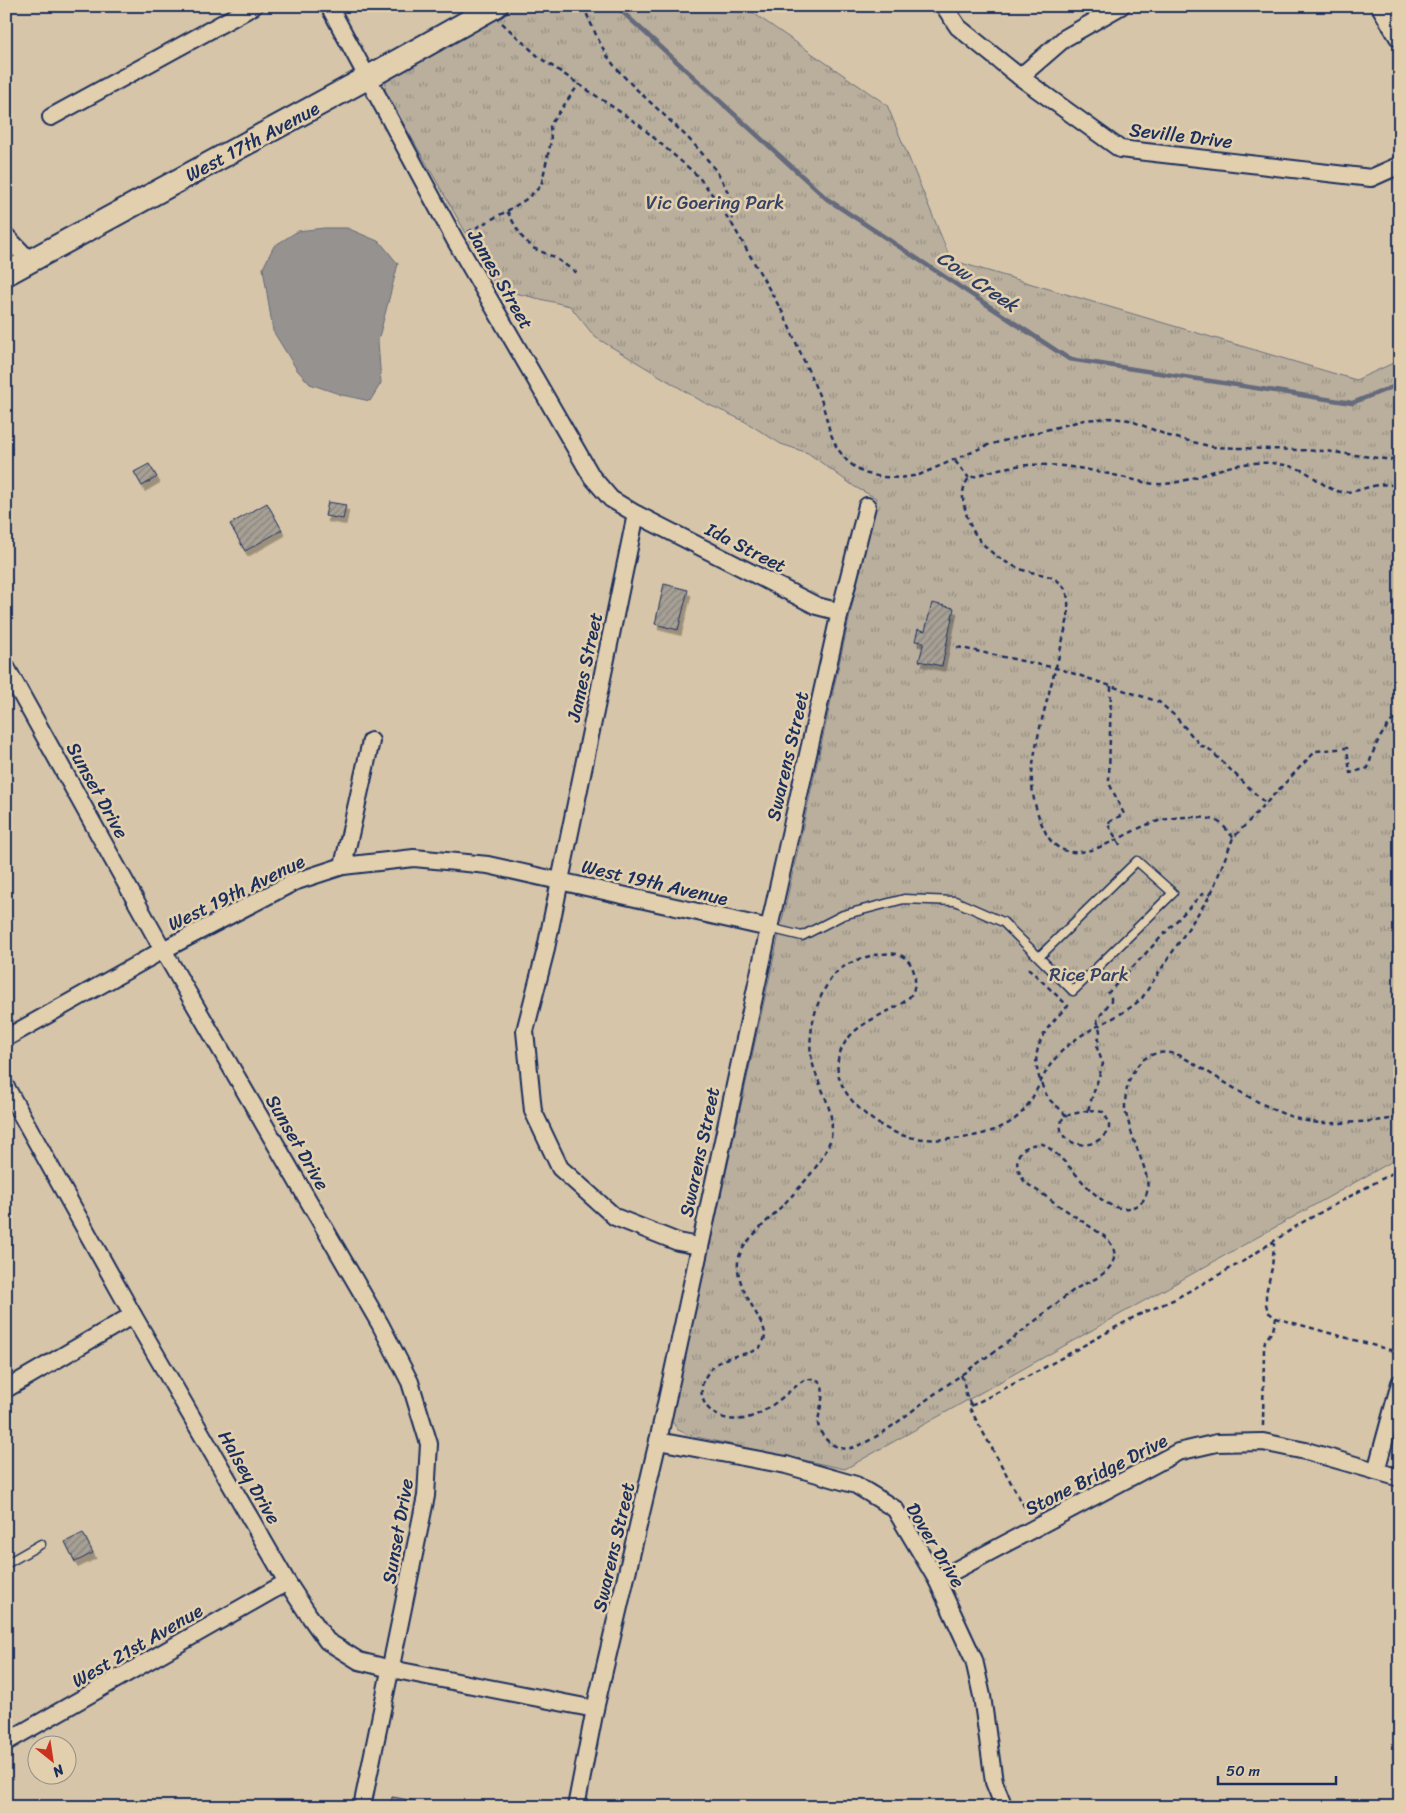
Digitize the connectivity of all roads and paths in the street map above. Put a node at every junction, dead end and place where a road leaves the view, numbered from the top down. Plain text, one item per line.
1 (254, 6) edge
2 (328, 6) edge
3 (583, 6) edge
4 (944, 6) edge
5 (1121, 6) edge
6 (1383, 6) edge
7 (495, 7) edge
8 (1400, 36) edge
9 (1020, 76) junction
10 (367, 78) junction
11 (579, 84) junction
12 (51, 117) dead end
13 (1400, 165) edge
14 (507, 211) junction
15 (732, 224) junction
16 (6, 236) edge
17 (455, 240) junction
18 (30, 261) junction
19 (577, 273) dead end
20 (6, 274) edge
21 (954, 461) junction
22 (1400, 461) edge
23 (969, 478) junction
24 (1400, 487) edge
25 (867, 506) dead end
26 (636, 514) junction
27 (840, 612) junction
28 (957, 647) dead end
29 (6, 667) edge
30 (1056, 669) junction
31 (1111, 686) junction
32 (1400, 712) edge
33 (371, 741) dead end
34 (1266, 804) junction
35 (1233, 838) junction
36 (1116, 839) junction
37 (1122, 848) dead end
38 (343, 866) junction
39 (560, 881) junction
40 (1211, 894) junction
41 (769, 928) junction
42 (164, 950) junction
43 (1039, 958) junction
44 (1028, 968) dead end
45 (1098, 1027) junction
46 (6, 1038) edge
47 (1041, 1082) junction
48 (6, 1087) edge
49 (1088, 1110) junction
50 (1066, 1116) junction
51 (1400, 1116) edge
52 (1400, 1169) edge
53 (1272, 1242) junction
54 (699, 1246) junction
55 (133, 1315) junction
56 (1276, 1318) junction
57 (1397, 1352) dead end
58 (961, 1375) junction
59 (1400, 1383) edge
60 (6, 1388) edge
61 (972, 1406) junction
62 (1263, 1430) dead end
63 (658, 1441) junction
64 (1376, 1471) junction
65 (1400, 1478) edge
66 (1030, 1518) dead end
67 (41, 1544) dead end
68 (6, 1564) edge
69 (937, 1580) junction
70 (287, 1582) junction
71 (391, 1669) junction
72 (595, 1710) junction
73 (6, 1742) edge
74 (362, 1807) edge
75 (576, 1807) edge
76 (1004, 1807) edge

1 - 12 street
2 - 10 street, James Street
3 - 15 path
4 - 9 street, Seville Drive
5 - 9 street
6 - 8 street
7 - 10 street, West 17th Avenue
7 - 11 path
9 - 13 street, Seville Drive
10 - 17 street, James Street
10 - 18 street, West 17th Avenue
11 - 14 path
11 - 15 path
14 - 17 path
14 - 19 path
15 - 21 path
16 - 18 street
17 - 26 street, James Street
18 - 20 street, West 17th Avenue
21 - 22 path
21 - 23 path
23 - 24 path
23 - 30 path
25 - 27 street, Swarens Street
26 - 27 street, Ida Street
26 - 39 street, James Street
27 - 41 street, Swarens Street
28 - 30 path
29 - 42 street, Sunset Drive
30 - 31 path
30 - 36 path
31 - 34 path
31 - 36 path
32 - 34 path
33 - 38 street
34 - 35 path
35 - 36 path
35 - 40 path
36 - 37 path
38 - 39 street, West 19th Avenue
38 - 42 street, West 19th Avenue
39 - 41 street, West 19th Avenue
39 - 54 street, James Street
40 - 45 path
40 - 45 path
41 - 43 lane
41 - 54 street, Swarens Street
42 - 46 street, West 19th Avenue
42 - 71 street, Sunset Drive
43 - 43 lane
44 - 47 path
45 - 47 path
45 - 49 path
47 - 50 path
47 - 58 path
48 - 55 street, Halsey Drive
49 - 50 path
49 - 50 path
51 - 58 path
52 - 53 path
53 - 56 path
53 - 61 path
54 - 63 street, Swarens Street
55 - 60 street
55 - 70 street, Halsey Drive
56 - 57 path
56 - 62 path
58 - 61 path
59 - 64 street
61 - 66 path
63 - 69 street, Dover Drive
63 - 72 street, Swarens Street
64 - 65 street, Stone Bridge Drive
64 - 69 street, Stone Bridge Drive
67 - 68 lane
69 - 76 street, Dover Drive
70 - 71 street, Halsey Drive
70 - 73 street, West 21st Avenue
71 - 72 street, Halsey Drive
71 - 74 street, Sunset Drive
72 - 75 street, Swarens Street

